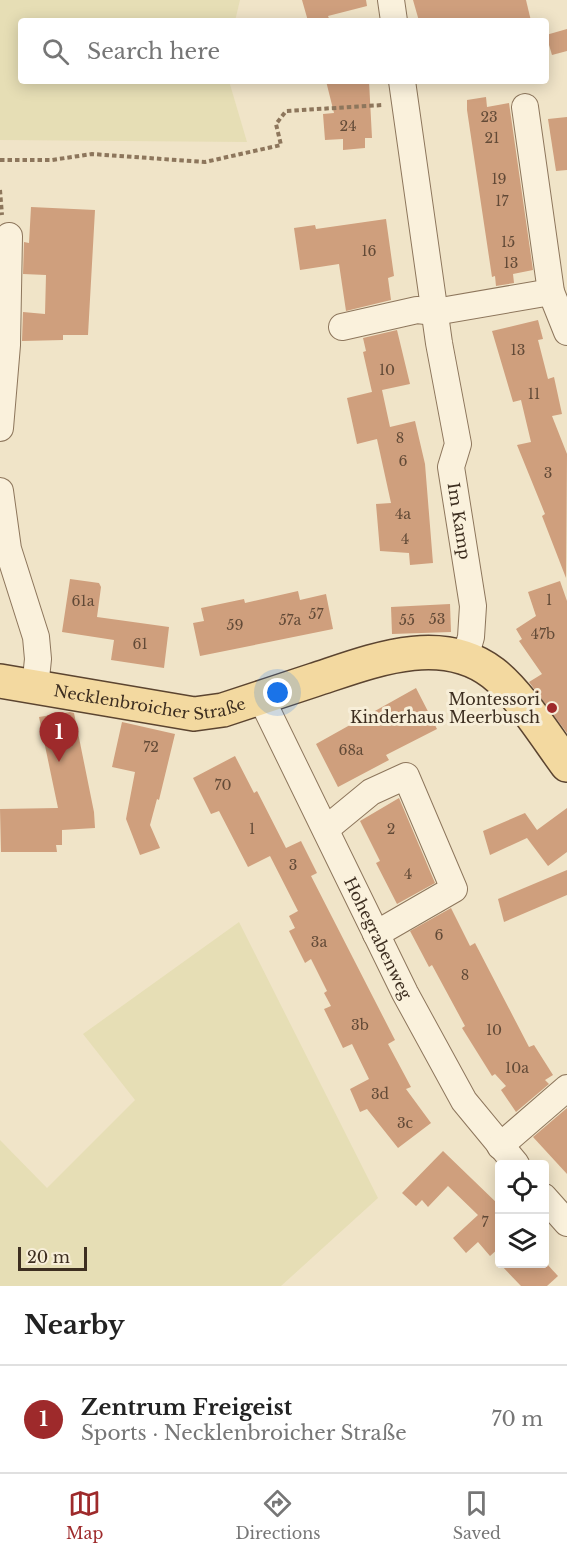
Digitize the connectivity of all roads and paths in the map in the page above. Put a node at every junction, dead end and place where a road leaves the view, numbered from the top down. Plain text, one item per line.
1 (391, 0) edge
2 (394, 18) edge
3 (403, 92) edge
4 (525, 107) dead end
5 (0, 160) edge
6 (9, 236) dead end
7 (551, 292) junction
8 (435, 312) junction
9 (342, 327) dead end
10 (567, 332) edge
11 (0, 428) edge
12 (0, 491) edge
13 (465, 658) junction
14 (0, 681) edge
15 (35, 688) junction
16 (261, 698) junction
17 (567, 765) edge
18 (326, 830) junction
19 (376, 934) junction
20 (567, 1088) edge
21 (508, 1155) edge
22 (549, 1203) edge
23 (567, 1223) edge

1 - 2 street
3 - 5 path
3 - 8 street, Im Kamp
4 - 7 street
6 - 11 street
7 - 8 street
7 - 10 street
8 - 9 street
8 - 13 street, Im Kamp
12 - 15 street
13 - 16 main road, Necklenbroicher Straße
13 - 17 main road, Necklenbroicher Straße
14 - 15 main road, Necklenbroicher Straße
15 - 16 main road, Necklenbroicher Straße
16 - 18 street, Hohegrabenweg
18 - 19 street, Hohegrabenweg
18 - 19 street
19 - 21 street, Hohegrabenweg
20 - 21 street
22 - 23 street

